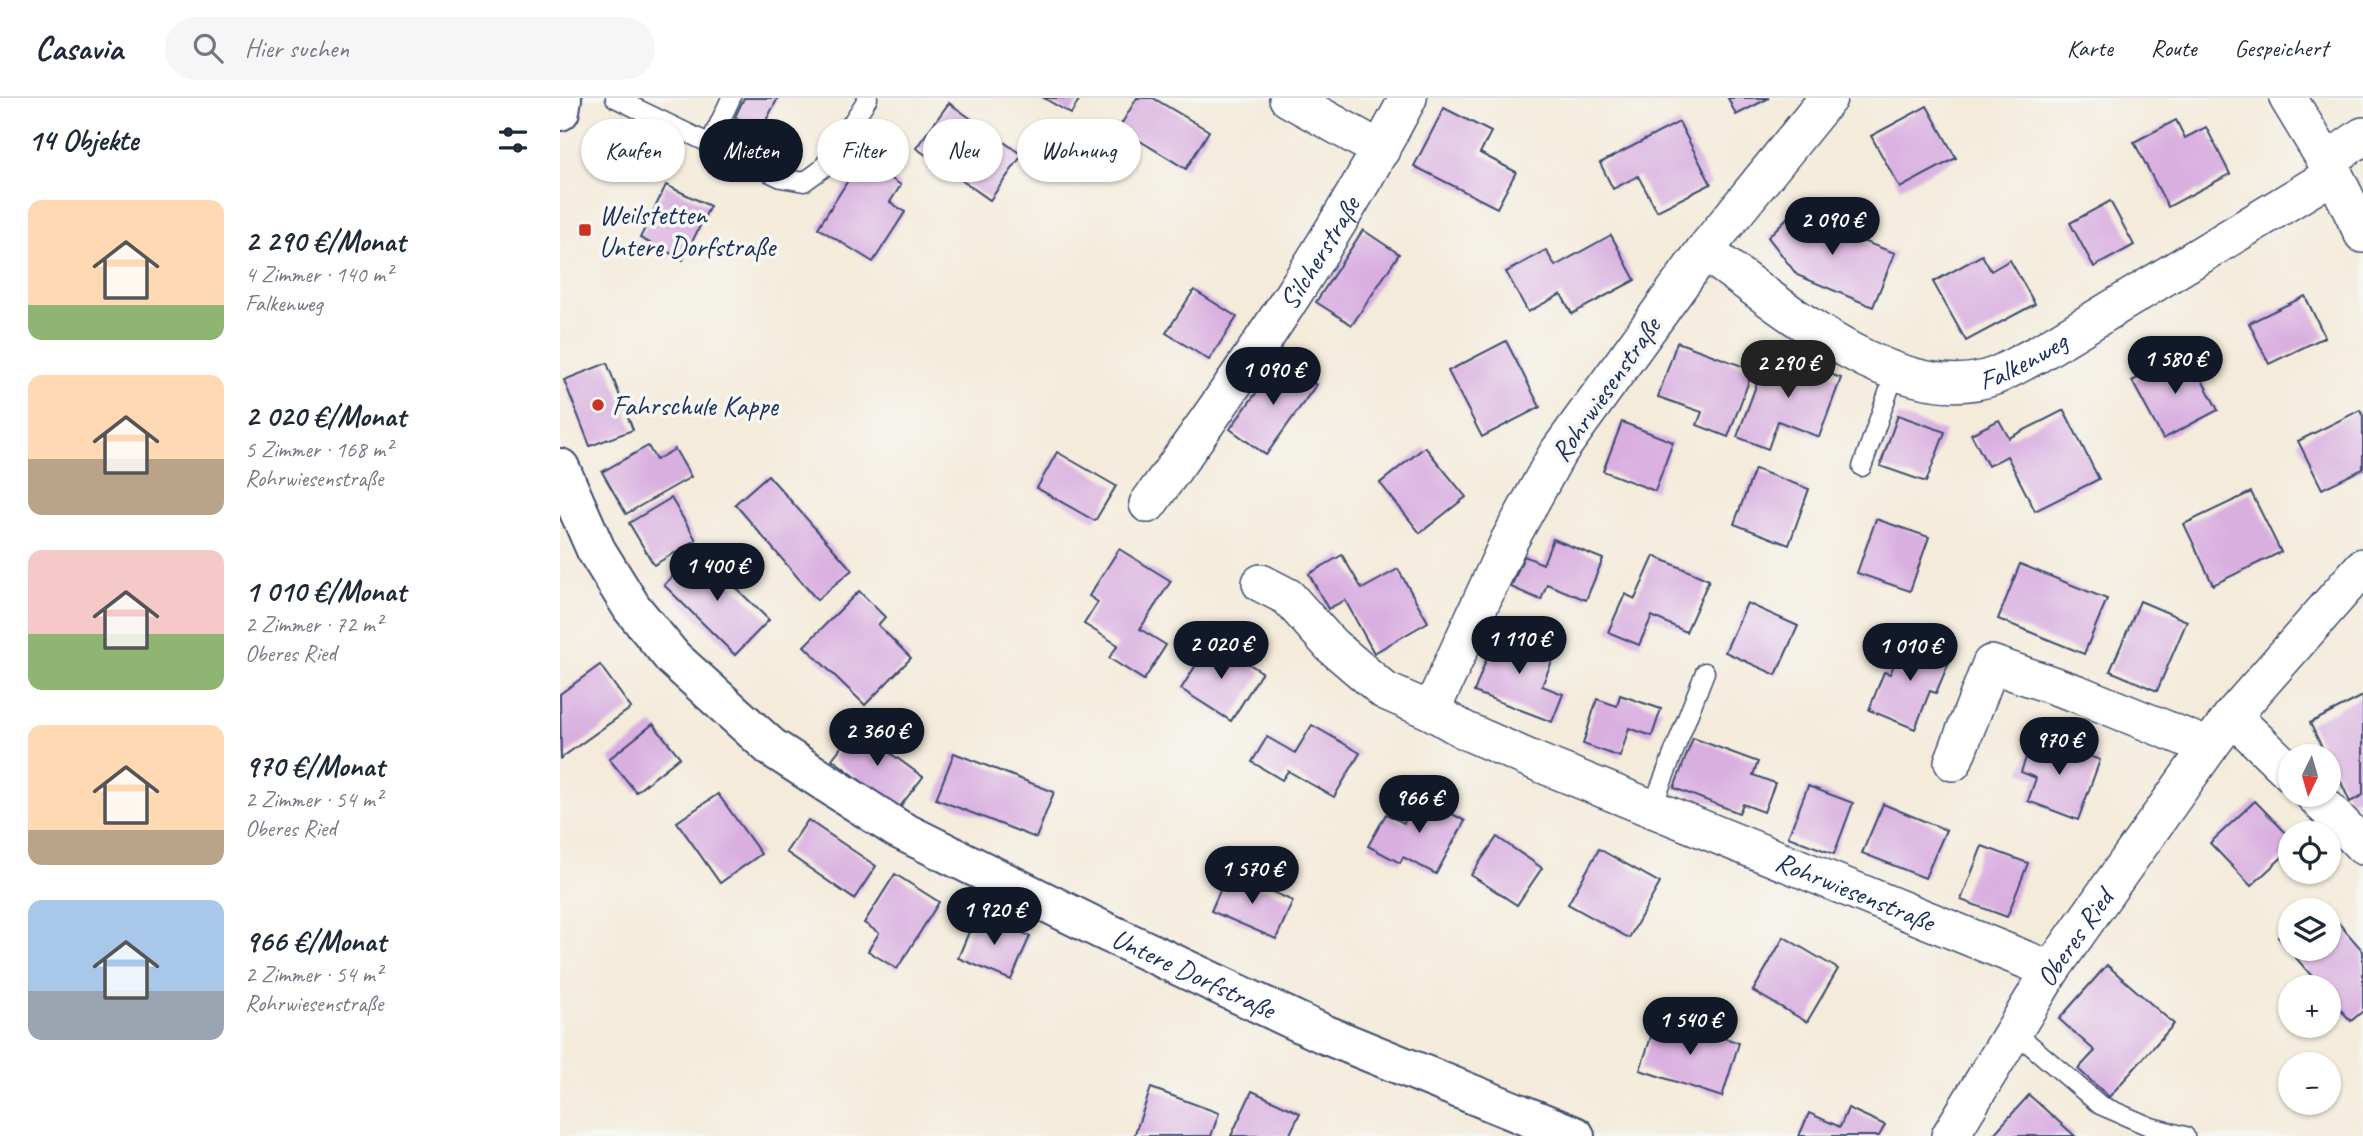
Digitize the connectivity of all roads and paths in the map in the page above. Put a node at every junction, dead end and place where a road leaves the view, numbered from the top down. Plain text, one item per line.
1 (562, 98) edge
2 (615, 98) edge
3 (731, 98) edge
4 (868, 98) edge
5 (1288, 98) edge
6 (1409, 98) edge
7 (1828, 98) edge
8 (2288, 98) edge
9 (560, 111) edge
10 (721, 119) edge
11 (699, 136) edge
12 (2363, 136) edge
13 (1381, 150) junction
14 (2330, 168) junction
15 (803, 182) edge
16 (2363, 234) edge
17 (1704, 251) junction
18 (1895, 373) junction
19 (1862, 467) dead end
20 (560, 468) edge
21 (1148, 504) dead end
22 (2363, 567) edge
23 (1261, 583) dead end
24 (1706, 672) dead end
25 (1431, 711) junction
26 (2232, 716) junction
27 (2210, 747) junction
28 (2278, 760) edge
29 (1953, 762) dead end
30 (2326, 807) edge
31 (1652, 808) junction
32 (2363, 846) edge
33 (2051, 970) junction
34 (2014, 1031) junction
35 (1576, 1136) edge
36 (1950, 1136) edge
37 (2185, 1136) edge

1 - 9 street
2 - 11 lane
3 - 10 lane
4 - 15 lane
5 - 13 street
6 - 13 street, Silcherstraße
7 - 17 street, Rohrwiesenstraße
8 - 14 street
12 - 14 street, Falkenweg
13 - 21 street, Silcherstraße
14 - 16 street
14 - 18 street, Falkenweg
17 - 18 street, Falkenweg
17 - 25 street, Rohrwiesenstraße
18 - 19 lane
20 - 35 street, Untere Dorfstraße
22 - 26 street, Oberes Ried
23 - 25 street, Rohrwiesenstraße
24 - 31 lane
25 - 31 street, Rohrwiesenstraße
26 - 27 street, Oberes Ried
26 - 28 street
27 - 29 street
27 - 33 street, Oberes Ried
30 - 32 street
31 - 33 street, Rohrwiesenstraße
33 - 34 street, Oberes Ried
34 - 36 street, Oberes Ried
34 - 37 lane

